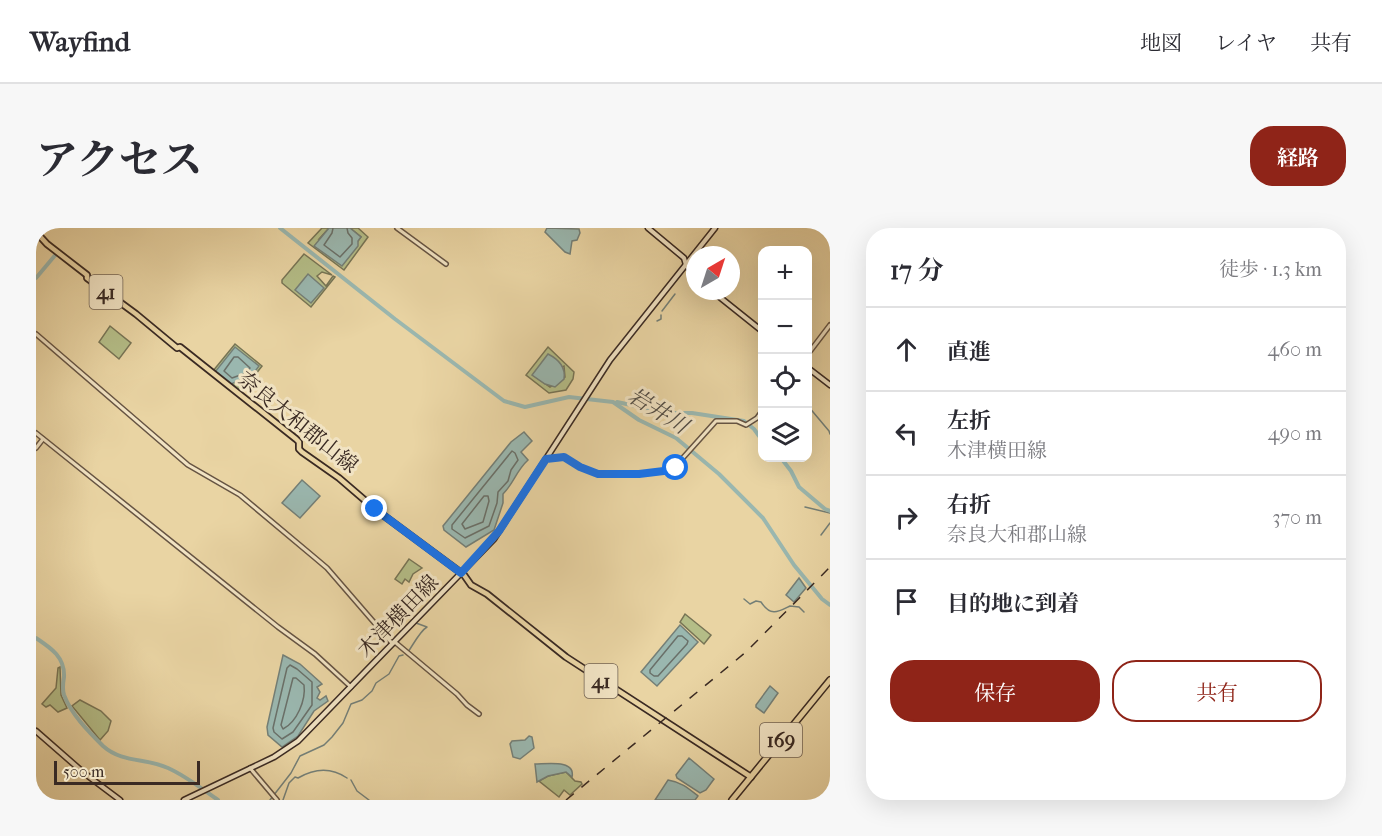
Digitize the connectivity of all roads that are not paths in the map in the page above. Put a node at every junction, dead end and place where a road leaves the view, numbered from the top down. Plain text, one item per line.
1 (397, 228) edge
2 (648, 228) edge
3 (715, 228) edge
4 (36, 231) edge
5 (700, 246) edge
6 (686, 263) joint
7 (446, 264) dead end
8 (723, 300) edge
9 (830, 326) edge
10 (758, 328) edge
11 (36, 334) edge
12 (812, 348) edge
13 (812, 371) edge
14 (829, 382) edge
15 (758, 417) edge
16 (36, 433) edge
17 (43, 439) junction
18 (36, 448) edge
19 (546, 459) junction
20 (461, 573) junction
21 (394, 643) junction
22 (830, 680) edge
23 (351, 687) junction
24 (479, 714) dead end
25 (36, 731) edge
26 (250, 768) junction
27 (751, 777) junction
28 (275, 798) edge
29 (120, 800) edge
30 (184, 800) edge
31 (732, 800) edge

1 - 7 street
2 - 6 main road
3 - 5 main road, 木津横田線
4 - 20 main road, 奈良大和郡山線 / 41
6 - 19 main road, 木津横田線
8 - 10 main road
9 - 12 street
11 - 21 street
13 - 14 main road
15 - 19 street
16 - 17 street
17 - 18 street
17 - 23 street
19 - 20 main road, 木津横田線
20 - 21 main road, 木津横田線
20 - 27 main road, 奈良大和郡山線 / 41
21 - 23 main road, 木津横田線
21 - 24 street
22 - 27 highway, 169
23 - 26 main road, 木津横田線
25 - 29 main road
26 - 28 street
26 - 30 main road, 木津横田線
27 - 31 highway, 169

